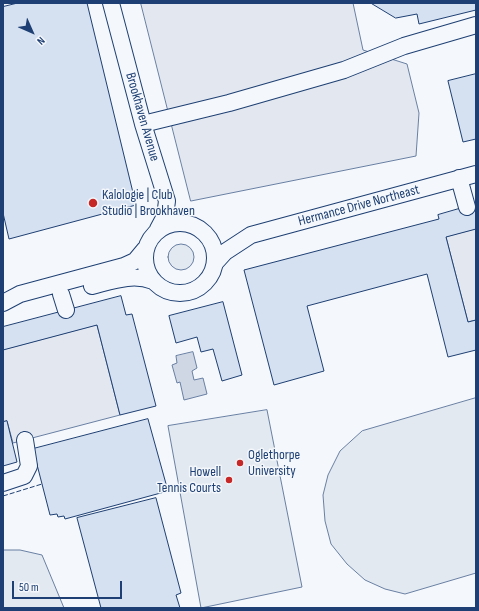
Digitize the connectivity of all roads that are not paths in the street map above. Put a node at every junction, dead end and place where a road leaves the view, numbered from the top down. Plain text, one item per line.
1 (111, 3) edge
2 (476, 25) edge
3 (143, 124) junction
4 (476, 174) edge
5 (459, 178) junction
6 (166, 201) junction
7 (467, 207) dead end
8 (181, 222) junction
9 (158, 229) junction
10 (209, 238) junction
11 (244, 240) junction
12 (145, 249) junction
13 (215, 263) junction
14 (153, 281) junction
15 (67, 293) junction
16 (4, 303) edge
17 (71, 309) dead end
18 (25, 440) dead end
19 (3, 483) edge

1 - 3 street, Brookhaven Avenue
2 - 3 street
3 - 6 street, Brookhaven Avenue
4 - 5 street, Hermance Drive Northeast
5 - 7 street
5 - 11 street, Hermance Drive Northeast
6 - 8 street
6 - 9 street, Brookhaven Avenue
8 - 9 street
8 - 10 street
9 - 12 street, Hermance Drive Northeast
10 - 11 street, Hermance Drive Northeast
10 - 13 street
11 - 13 street, Hermance Drive Northeast
12 - 14 street
12 - 16 street, Hermance Drive Northeast
13 - 14 street, Hermance Drive Northeast
14 - 15 street, Hermance Drive Northeast
15 - 16 street, Hermance Drive Northeast
15 - 17 street
18 - 19 street

